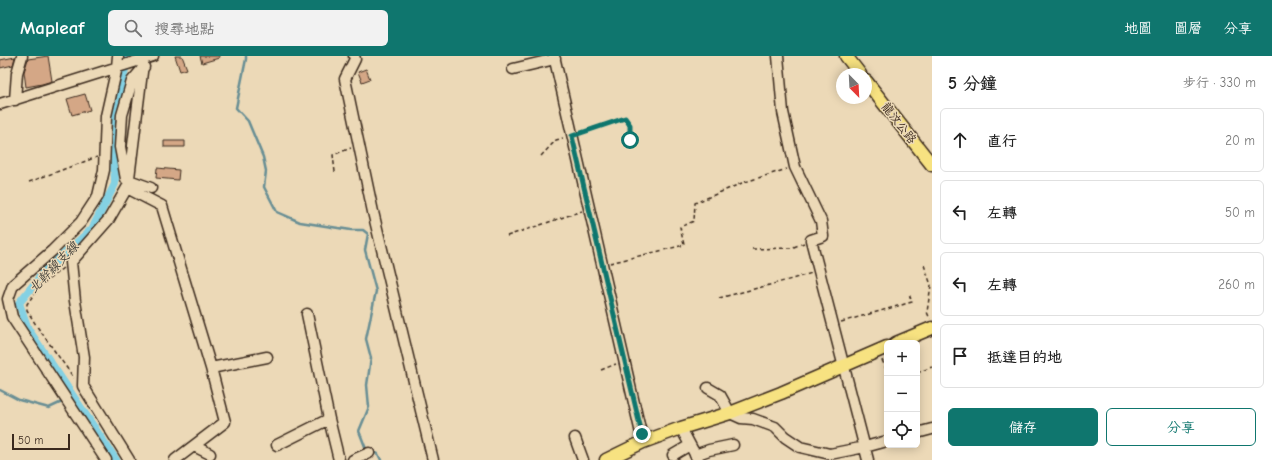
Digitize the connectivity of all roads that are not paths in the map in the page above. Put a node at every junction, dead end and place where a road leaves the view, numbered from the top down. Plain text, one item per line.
1 (22, 56) edge
2 (354, 56) edge
3 (778, 56) edge
4 (846, 56) edge
5 (554, 57) edge
6 (145, 60) edge
7 (119, 63) edge
8 (855, 68) edge
9 (513, 69) dead end
10 (872, 89) edge
11 (15, 100) junction
12 (0, 104) edge
13 (932, 165) edge
14 (128, 185) junction
15 (151, 188) dead end
16 (307, 314) dead end
17 (931, 324) edge
18 (902, 340) edge
19 (883, 348) edge
20 (268, 358) dead end
21 (843, 365) junction
22 (211, 368) junction
23 (708, 388) dead end
24 (730, 413) junction
25 (329, 419) junction
26 (681, 428) junction
27 (932, 429) edge
28 (920, 432) edge
29 (575, 438) dead end
30 (643, 442) junction
31 (884, 442) edge
32 (277, 445) dead end
33 (733, 445) dead end
34 (194, 446) junction
35 (865, 447) junction
36 (369, 453) dead end
37 (694, 453) edge
38 (210, 454) dead end
39 (673, 455) dead end
40 (106, 460) edge
41 (129, 460) edge
42 (175, 460) edge
43 (339, 460) edge
44 (353, 460) edge
45 (433, 460) edge
46 (583, 460) edge
47 (606, 460) edge
48 (868, 460) edge

1 - 11 lane
2 - 45 lane
3 - 21 lane
4 - 8 main road
5 - 9 lane
5 - 30 lane
6 - 7 lane
6 - 14 lane
6 - 14 lane
7 - 11 lane
7 - 40 lane
10 - 13 main road, 龍汶公路
11 - 12 lane
14 - 15 lane
14 - 22 lane
14 - 41 lane
16 - 25 lane
17 - 18 main road
19 - 21 main road
20 - 22 lane
21 - 24 main road
21 - 35 lane
22 - 34 lane
23 - 24 lane
24 - 26 main road
24 - 35 lane
25 - 32 lane
25 - 43 lane
26 - 30 main road
26 - 37 lane
27 - 28 lane
29 - 46 lane
30 - 47 main road
31 - 35 lane
33 - 37 lane
34 - 38 lane
34 - 42 lane
35 - 48 lane
36 - 44 lane
37 - 39 lane

